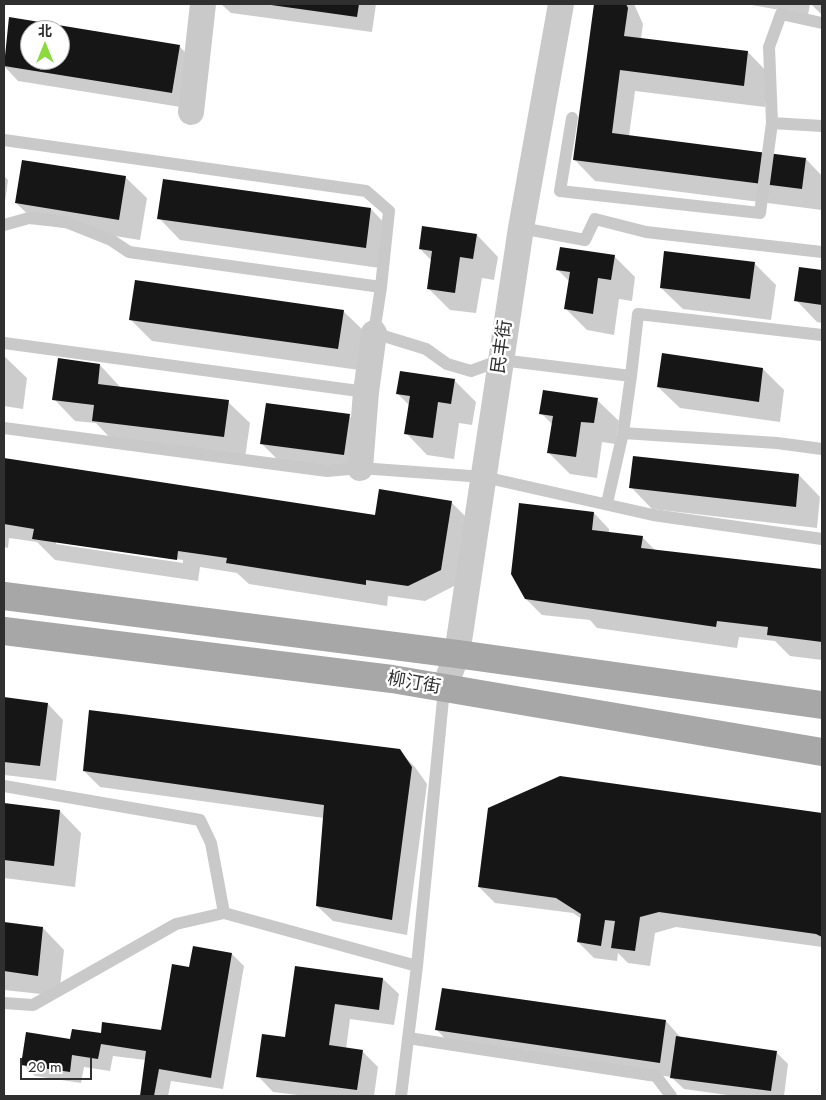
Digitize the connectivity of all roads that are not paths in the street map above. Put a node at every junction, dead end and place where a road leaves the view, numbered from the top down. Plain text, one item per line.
1 (203, 4) edge
2 (561, 4) edge
3 (822, 23) edge
4 (190, 112) dead end
5 (572, 118) dead end
6 (772, 123) junction
7 (822, 126) edge
8 (4, 140) edge
9 (4, 225) edge
10 (521, 228) junction
11 (822, 252) edge
12 (381, 287) junction
13 (374, 333) junction
14 (822, 335) edge
15 (4, 343) edge
16 (501, 360) junction
17 (631, 376) junction
18 (366, 392) junction
19 (4, 428) edge
20 (623, 433) junction
21 (822, 449) edge
22 (360, 468) junction
23 (484, 477) junction
24 (607, 503) junction
25 (822, 539) edge
26 (4, 596) edge
27 (4, 631) edge
28 (457, 654) junction
29 (444, 689) junction
30 (822, 705) edge
31 (822, 752) edge
32 (4, 786) edge
33 (224, 913) junction
34 (417, 966) junction
35 (4, 1003) edge
36 (408, 1038) junction
37 (401, 1096) edge
38 (671, 1096) edge

1 - 4 street
2 - 10 street, 民丰街
3 - 6 lane
5 - 6 lane
6 - 7 lane
8 - 12 lane
9 - 12 lane
10 - 11 lane
10 - 16 street, 民丰街
12 - 13 lane
13 - 16 lane
13 - 18 street
14 - 17 lane
15 - 18 lane
16 - 17 lane
16 - 23 street, 民丰街
17 - 20 lane
18 - 22 street
19 - 22 lane
20 - 21 lane
20 - 24 lane
22 - 23 lane
23 - 24 lane
23 - 28 street, 民丰街
24 - 25 lane
26 - 28 main road, 柳汀街
27 - 29 main road, 柳汀街
28 - 29 street, 民丰街
28 - 30 main road, 柳汀街
29 - 31 main road, 柳汀街
29 - 34 lane
32 - 33 lane
33 - 34 lane
33 - 35 lane
34 - 36 lane
36 - 37 lane
36 - 38 lane

